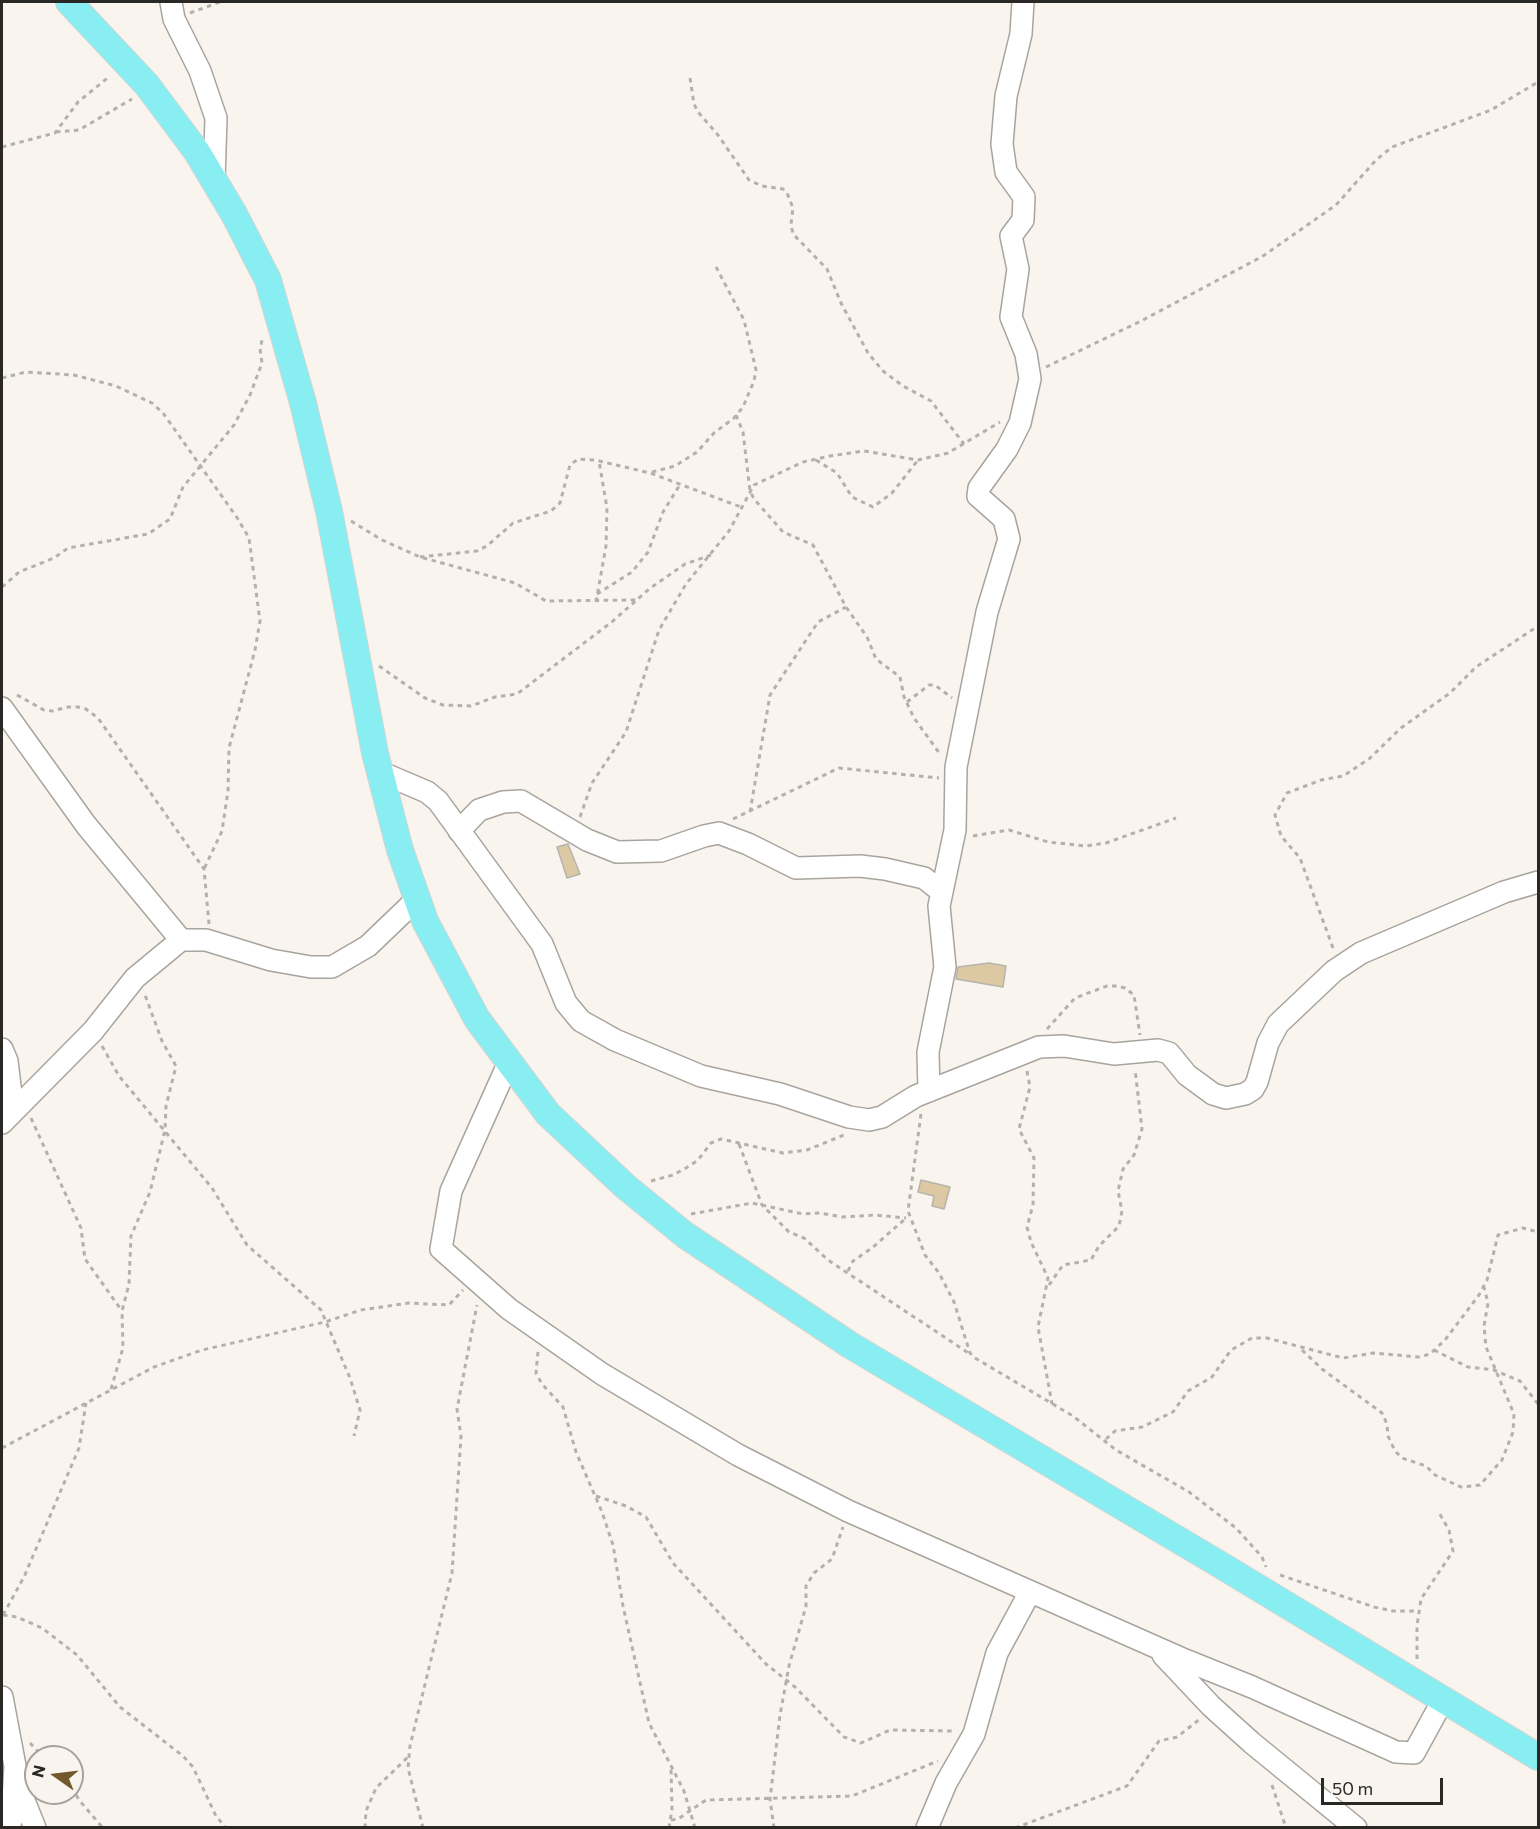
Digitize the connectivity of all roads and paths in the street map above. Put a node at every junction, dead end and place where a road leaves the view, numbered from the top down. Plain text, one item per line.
1 (69, 2) edge
2 (219, 2) edge
3 (1023, 2) edge
4 (170, 7) edge
5 (126, 63) junction
6 (690, 78) dead end
7 (1539, 82) edge
8 (147, 85) junction
9 (56, 132) junction
10 (2, 147) edge
11 (214, 180) junction
12 (715, 265) dead end
13 (264, 332) dead end
14 (2, 378) edge
15 (1030, 379) junction
16 (1024, 400) junction
17 (736, 415) junction
18 (964, 444) junction
19 (814, 459) junction
20 (918, 460) junction
21 (599, 461) junction
22 (201, 466) junction
23 (650, 473) junction
24 (681, 483) junction
25 (750, 490) junction
26 (327, 502) junction
27 (741, 507) junction
28 (712, 554) junction
29 (420, 557) junction
30 (2, 587) edge
31 (597, 594) junction
32 (638, 600) junction
33 (596, 602) junction
34 (846, 607) junction
35 (1539, 626) edge
36 (353, 647) junction
37 (6, 700) edge
38 (907, 702) junction
39 (968, 716) junction
40 (941, 756) dead end
41 (380, 772) junction
42 (955, 780) junction
43 (750, 812) junction
44 (1176, 818) dead end
45 (724, 820) dead end
46 (459, 831) junction
47 (575, 833) junction
48 (953, 837) junction
49 (204, 869) junction
50 (1539, 882) edge
51 (942, 892) junction
52 (417, 899) junction
53 (181, 940) junction
54 (206, 940) junction
55 (1334, 971) junction
56 (135, 978) junction
57 (93, 1031) junction
58 (2, 1049) edge
59 (1025, 1052) junction
60 (1136, 1053) junction
61 (509, 1062) junction
62 (927, 1092) junction
63 (11, 1112) edge
64 (869, 1120) junction
65 (165, 1130) junction
66 (739, 1144) junction
67 (626, 1187) junction
68 (762, 1205) junction
69 (907, 1216) junction
70 (666, 1219) junction
71 (1539, 1232) edge
72 (848, 1271) junction
73 (476, 1282) junction
74 (1484, 1286) junction
75 (1048, 1287) junction
76 (122, 1311) junction
77 (325, 1322) junction
78 (544, 1333) junction
79 (1301, 1349) junction
80 (1434, 1350) junction
81 (972, 1355) junction
82 (1494, 1370) junction
83 (111, 1389) junction
84 (86, 1403) junction
85 (1052, 1404) junction
86 (1539, 1404) edge
87 (354, 1436) dead end
88 (1106, 1440) junction
89 (2, 1448) edge
90 (595, 1496) junction
91 (848, 1511) junction
92 (1438, 1511) dead end
93 (1267, 1570) dead end
94 (1277, 1574) dead end
95 (1030, 1592) junction
96 (1418, 1611) junction
97 (2, 1616) edge
98 (1154, 1646) junction
99 (786, 1681) junction
100 (1418, 1685) junction
101 (2, 1697) edge
102 (1443, 1700) junction
103 (1211, 1706) junction
104 (974, 1734) junction
105 (963, 1753) junction
106 (409, 1756) junction
107 (1539, 1757) edge
108 (671, 1766) junction
109 (1270, 1778) dead end
110 (16, 1779) junction
111 (770, 1799) junction
112 (83, 1805) edge
113 (689, 1810) junction
114 (671, 1820) junction
115 (9, 1827) edge
116 (35, 1827) edge
117 (103, 1827) edge
118 (226, 1827) edge
119 (366, 1827) edge
120 (423, 1827) edge
121 (669, 1827) edge
122 (695, 1827) edge
123 (774, 1827) edge
124 (927, 1827) edge
125 (1015, 1827) edge
126 (1286, 1827) edge
127 (1356, 1827) edge

1 - 5 main road
2 - 4 path
3 - 15 street
4 - 11 street
5 - 8 main road
5 - 9 path
6 - 18 path
7 - 15 path
8 - 9 path
8 - 11 main road
9 - 10 path
11 - 26 main road
12 - 17 path
13 - 22 path
14 - 22 path
15 - 16 street
16 - 18 path
16 - 39 street
17 - 23 path
17 - 25 path
18 - 20 path
19 - 20 path
19 - 20 path
19 - 25 path
21 - 23 path
21 - 29 path
21 - 31 path
22 - 30 path
22 - 49 path
23 - 24 path
24 - 27 path
24 - 31 path
25 - 27 path
25 - 34 path
26 - 29 path
26 - 36 main road
27 - 28 path
28 - 32 path
28 - 47 path
29 - 33 path
31 - 33 path
32 - 33 path
32 - 36 path
34 - 38 path
34 - 43 path
35 - 55 path
36 - 41 main road
37 - 49 path
37 - 53 street
38 - 39 path
38 - 40 path
39 - 42 street
41 - 46 street
41 - 52 main road
42 - 43 path
42 - 48 street
43 - 45 path
44 - 48 path
46 - 47 street
46 - 64 street
47 - 51 street
48 - 51 street
49 - 54 path
50 - 55 street
51 - 62 street
52 - 54 street
52 - 61 main road
53 - 54 street
53 - 56 street
55 - 60 street
56 - 57 street
56 - 65 path
57 - 63 street
57 - 65 path
58 - 63 street
59 - 60 street
59 - 60 path
59 - 62 street
59 - 75 path
60 - 75 path
61 - 67 main road
61 - 73 street
62 - 64 street
62 - 69 path
63 - 76 path
64 - 66 path
65 - 76 path
65 - 77 path
66 - 67 path
66 - 68 path
67 - 70 main road
68 - 69 path
68 - 70 path
68 - 72 path
69 - 72 path
69 - 81 path
70 - 100 main road
71 - 74 path
72 - 81 path
73 - 77 path
73 - 78 street
73 - 106 path
74 - 80 path
74 - 82 path
75 - 85 path
76 - 83 path
77 - 83 path
77 - 87 path
78 - 90 path
78 - 91 street
79 - 80 path
79 - 82 path
79 - 88 path
80 - 82 path
81 - 85 path
82 - 86 path
83 - 84 path
84 - 89 path
84 - 97 path
85 - 88 path
88 - 93 path
90 - 99 path
90 - 108 path
91 - 95 street
91 - 99 path
92 - 96 path
94 - 96 path
95 - 98 street
95 - 104 street
96 - 100 path
97 - 118 path
98 - 102 street
98 - 103 street
99 - 104 path
99 - 111 path
100 - 102 main road
101 - 110 street
102 - 107 main road
103 - 125 path
103 - 127 street
104 - 105 street
105 - 111 path
105 - 124 street
106 - 119 path
106 - 120 path
108 - 113 path
108 - 114 path
109 - 126 path
110 - 115 street
110 - 116 street
111 - 113 path
111 - 123 path
112 - 117 path
113 - 114 path
113 - 122 path
114 - 121 path

